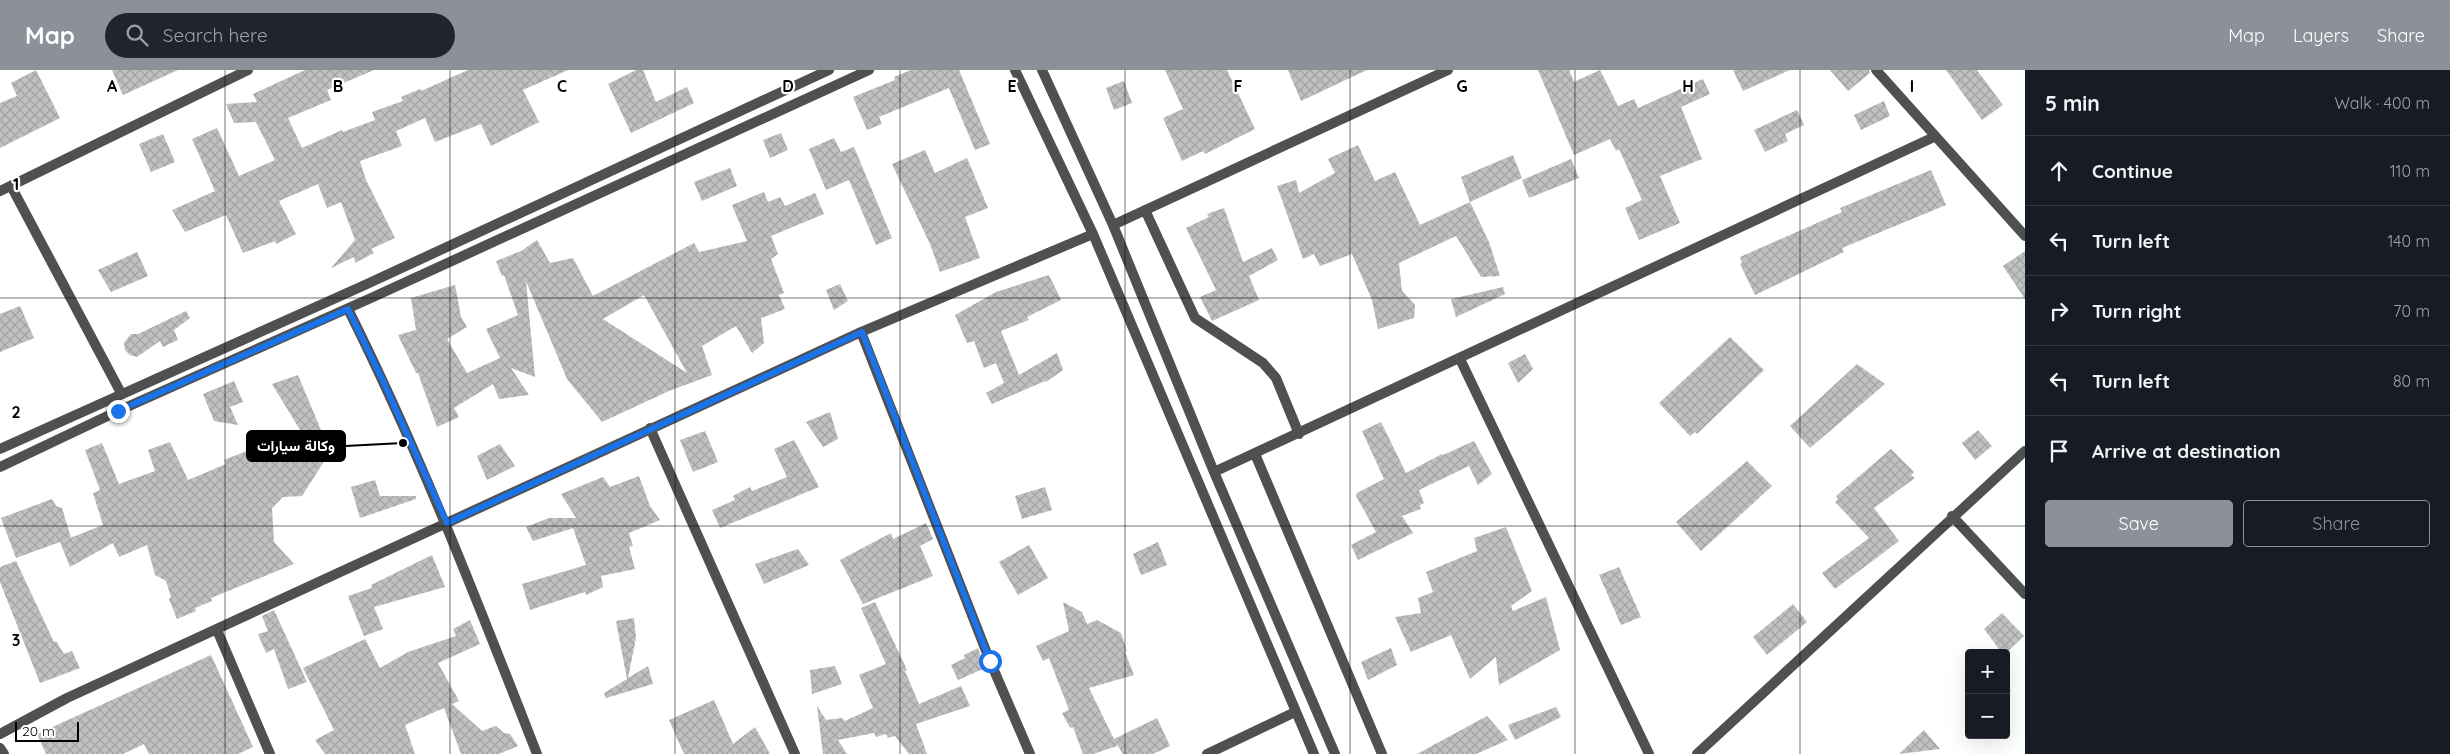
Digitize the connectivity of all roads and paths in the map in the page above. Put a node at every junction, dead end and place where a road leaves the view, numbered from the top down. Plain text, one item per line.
1 (248, 70) edge
2 (829, 70) edge
3 (869, 70) edge
4 (1015, 70) edge
5 (1042, 70) edge
6 (1448, 70) edge
7 (1876, 70) edge
8 (235, 73) edge
9 (1934, 137) junction
10 (11, 186) junction
11 (0, 191) edge
12 (1145, 210) junction
13 (1113, 225) junction
14 (1093, 234) junction
15 (2025, 236) edge
16 (348, 309) junction
17 (862, 332) junction
18 (1460, 359) junction
19 (121, 393) junction
20 (650, 428) junction
21 (1299, 434) junction
22 (0, 449) edge
23 (2025, 451) edge
24 (1255, 454) junction
25 (0, 467) edge
26 (1214, 472) junction
27 (1952, 516) junction
28 (447, 523) junction
29 (2025, 594) edge
30 (217, 630) junction
31 (1296, 712) junction
32 (0, 734) edge
33 (0, 748) edge
34 (4, 754) edge
35 (270, 754) edge
36 (537, 754) edge
37 (795, 754) edge
38 (1030, 754) edge
39 (1207, 754) edge
40 (1314, 754) edge
41 (1335, 754) edge
42 (1382, 754) edge
43 (1649, 754) edge
44 (1697, 754) edge

1 - 8 street
2 - 19 street
3 - 16 street
4 - 14 street
5 - 13 street
6 - 12 street
7 - 9 street
8 - 10 street
9 - 15 street
9 - 18 street
10 - 11 street
10 - 19 street
12 - 13 street
12 - 21 street
13 - 26 street
14 - 17 street
14 - 31 street
16 - 25 street
16 - 28 street
17 - 20 street
17 - 38 street
18 - 21 street
18 - 43 street
19 - 22 street
20 - 28 street
20 - 37 street
21 - 24 street
23 - 27 street
24 - 26 street
24 - 42 street
26 - 41 street
27 - 29 street
27 - 44 street
28 - 30 street
28 - 36 street
30 - 32 street
30 - 35 street
31 - 39 street
31 - 40 street
33 - 34 street

